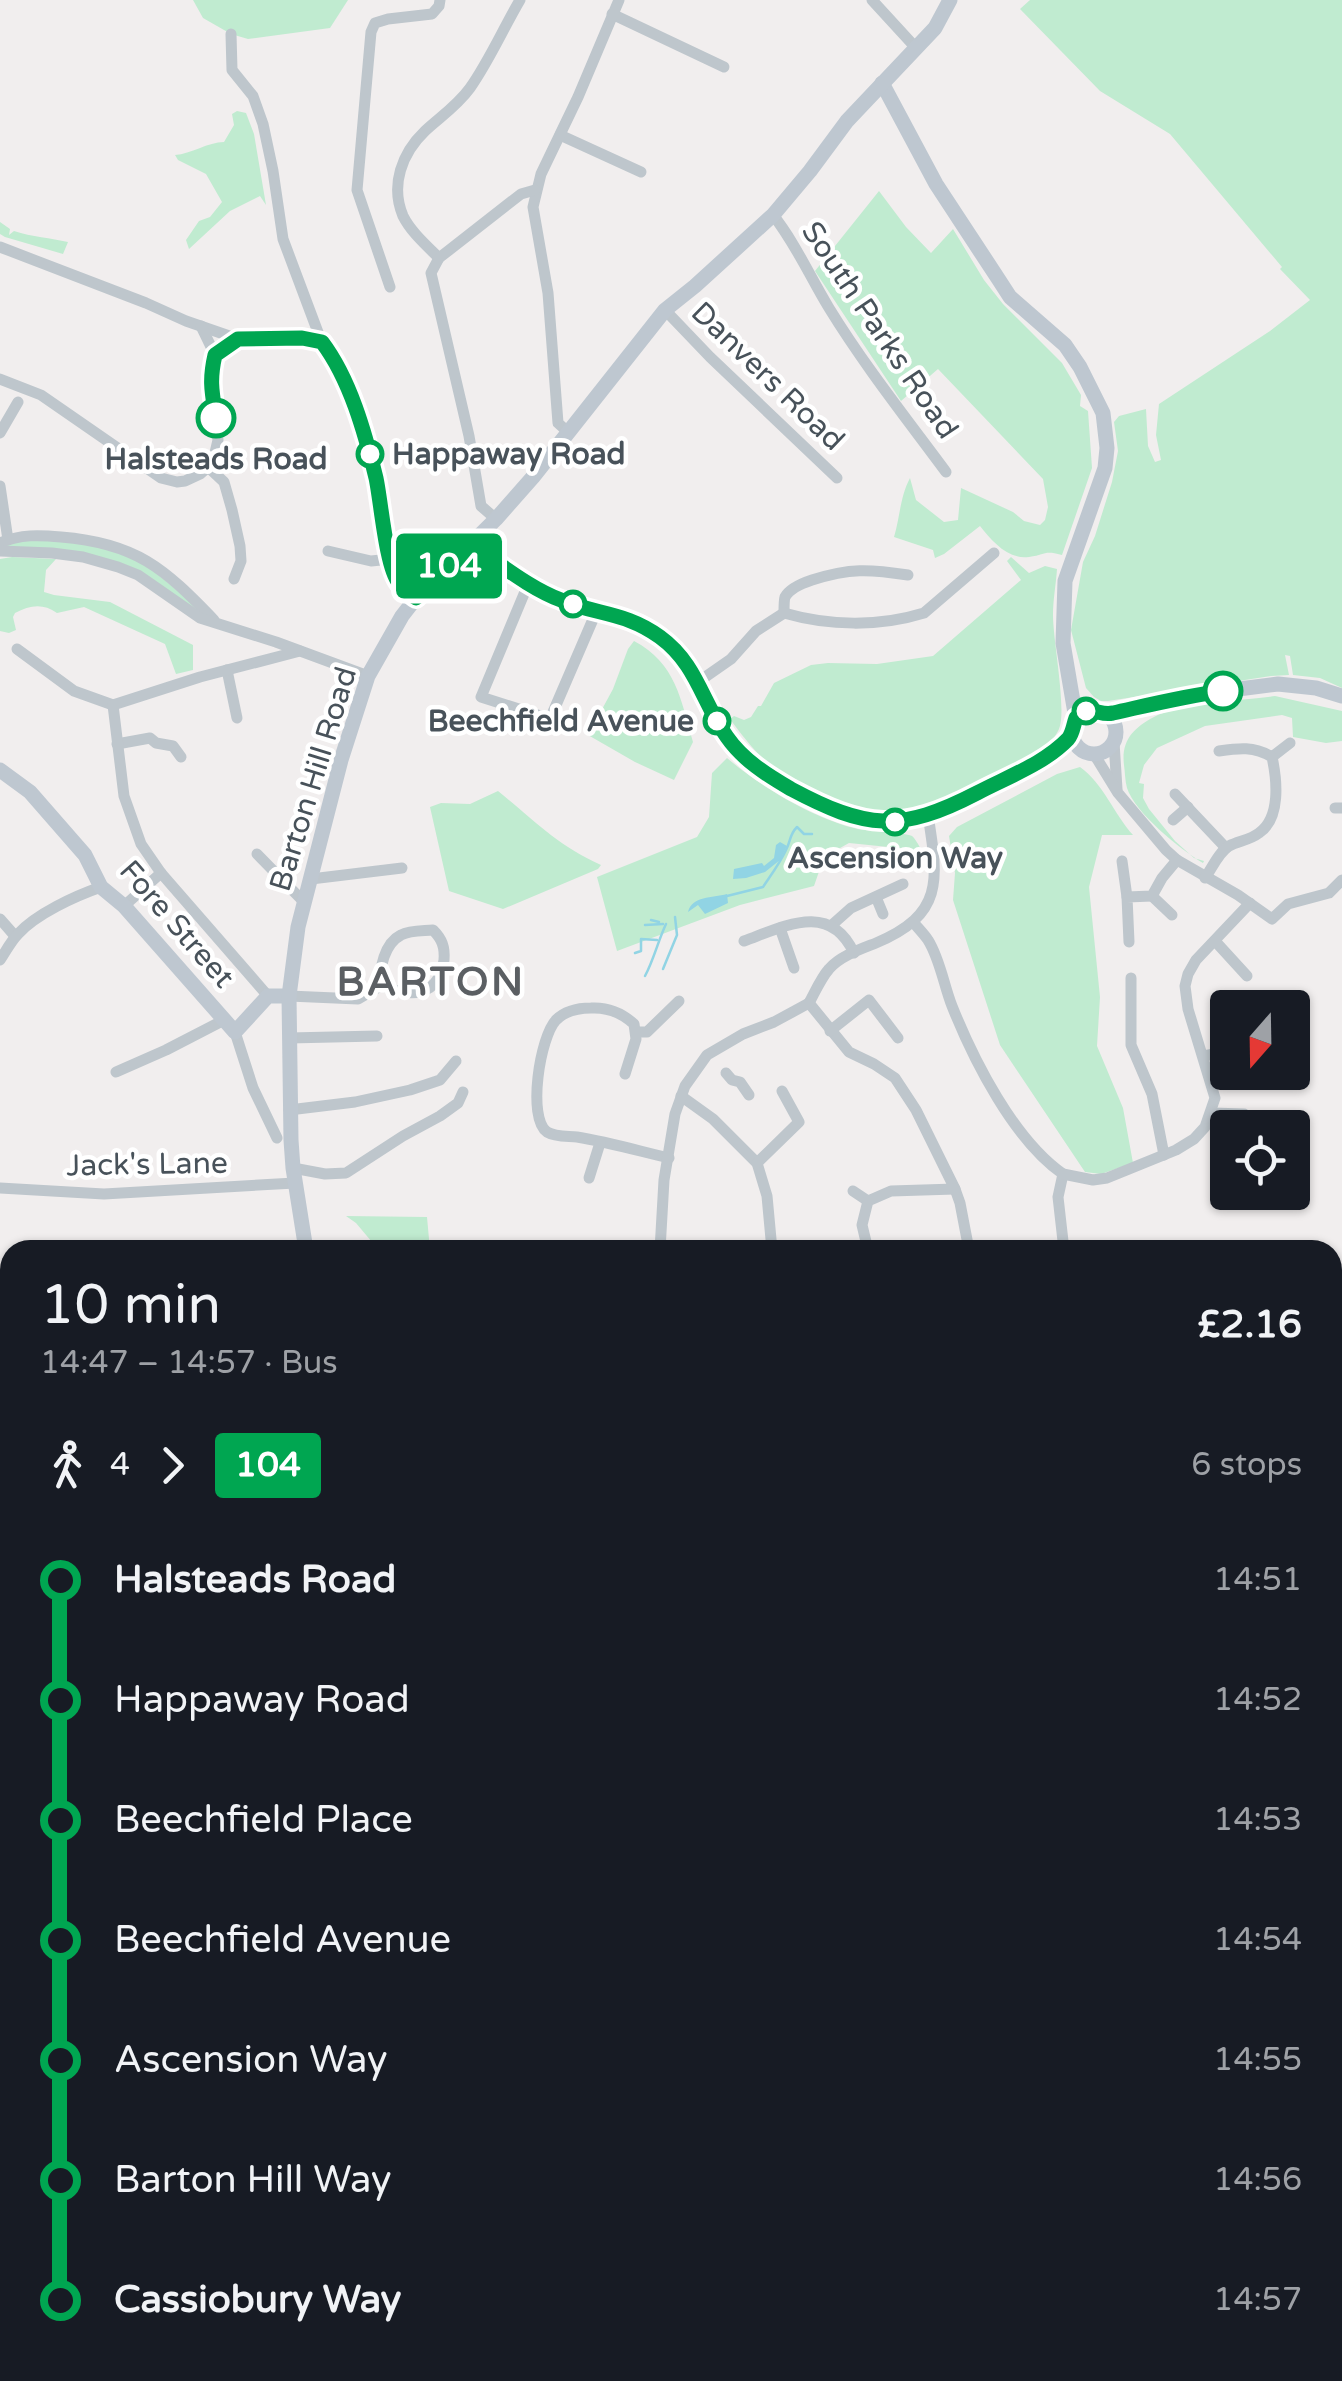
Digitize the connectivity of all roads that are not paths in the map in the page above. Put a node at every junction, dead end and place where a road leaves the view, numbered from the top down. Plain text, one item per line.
1 (440, 0) edge
2 (520, 0) edge
3 (619, 0) edge
4 (872, 0) edge
5 (950, 0) edge
6 (612, 14) junction
7 (231, 34) dead end
8 (916, 48) junction
9 (724, 67) dead end
10 (882, 82) junction
11 (560, 135) junction
12 (641, 172) dead end
13 (535, 190) junction
14 (773, 215) junction
15 (0, 246) edge
16 (438, 258) junction
17 (390, 287) dead end
18 (665, 310) junction
19 (201, 326) junction
20 (238, 339) junction
21 (322, 342) junction
22 (215, 355) junction
23 (0, 379) edge
24 (18, 402) dead end
25 (0, 433) edge
26 (569, 433) junction
27 (208, 467) junction
28 (946, 472) dead end
29 (836, 478) dead end
30 (0, 486) edge
31 (496, 519) junction
32 (470, 544) junction
33 (2, 545) edge
34 (328, 551) dead end
35 (994, 553) dead end
36 (391, 559) junction
37 (908, 574) dead end
38 (234, 579) dead end
39 (529, 582) junction
40 (416, 598) junction
41 (597, 610) junction
42 (784, 613) junction
43 (216, 623) junction
44 (17, 650) dead end
45 (300, 651) junction
46 (227, 670) junction
47 (1068, 671) junction
48 (368, 676) junction
49 (698, 682) junction
50 (1342, 696) edge
51 (1152, 703) junction
52 (113, 705) junction
53 (1102, 712) junction
54 (237, 718) dead end
55 (1076, 718) junction
56 (1115, 736) junction
57 (1290, 743) dead end
58 (116, 744) junction
59 (1082, 746) junction
60 (1219, 752) dead end
61 (182, 757) dead end
62 (1272, 758) junction
63 (0, 770) edge
64 (1118, 793) junction
65 (1175, 794) dead end
66 (1188, 807) junction
67 (928, 815) junction
68 (1174, 820) dead end
69 (1226, 848) junction
70 (257, 854) dead end
71 (1177, 860) junction
72 (1122, 861) dead end
73 (402, 868) dead end
74 (160, 873) junction
75 (1205, 878) junction
76 (310, 880) junction
77 (1342, 883) edge
78 (903, 884) dead end
79 (101, 887) junction
80 (1127, 896) junction
81 (1152, 896) junction
82 (876, 897) junction
83 (304, 902) junction
84 (1250, 903) junction
85 (124, 906) junction
86 (883, 914) dead end
87 (1172, 915) dead end
88 (0, 919) edge
89 (913, 922) junction
90 (832, 924) junction
91 (780, 928) junction
92 (15, 936) junction
93 (1216, 940) junction
94 (744, 942) dead end
95 (1130, 942) dead end
96 (854, 952) junction
97 (0, 960) edge
98 (794, 968) dead end
99 (1248, 976) dead end
100 (1131, 978) dead end
101 (382, 985) junction
102 (880, 989) dead end
103 (1130, 994) junction
104 (1146, 995) dead end
105 (268, 996) junction
106 (290, 996) junction
107 (869, 1000) junction
108 (679, 1001) dead end
109 (809, 1003) junction
110 (229, 1026) junction
111 (830, 1031) junction
112 (636, 1032) junction
113 (377, 1036) dead end
114 (290, 1038) junction
115 (898, 1038) dead end
116 (708, 1055) junction
117 (1210, 1055) edge
118 (1204, 1056) junction
119 (456, 1061) dead end
120 (116, 1072) dead end
121 (624, 1074) dead end
122 (782, 1091) dead end
123 (463, 1092) dead end
124 (749, 1094) dead end
125 (681, 1096) junction
126 (289, 1110) junction
127 (1213, 1110) edge
128 (1210, 1116) edge
129 (277, 1138) dead end
130 (600, 1143) junction
131 (1164, 1154) junction
132 (669, 1158) junction
133 (757, 1163) junction
134 (1063, 1174) junction
135 (294, 1176) junction
136 (589, 1178) dead end
137 (0, 1188) edge
138 (955, 1189) junction
139 (853, 1191) dead end
140 (868, 1201) junction
141 (304, 1240) edge
142 (661, 1240) edge
143 (771, 1240) edge
144 (866, 1240) edge
145 (968, 1240) edge
146 (1063, 1240) edge

1 - 17 street
2 - 16 street
3 - 6 street
4 - 8 street
5 - 8 street, Barton Hill Road
6 - 9 street
6 - 11 street
7 - 21 street
8 - 10 street, Barton Hill Road
10 - 14 street, Barton Hill Road
10 - 47 street
11 - 12 street
11 - 13 street
13 - 16 street
13 - 26 street
14 - 18 street, Barton Hill Road
14 - 28 street, South Parks Road
15 - 19 street
16 - 31 street
18 - 26 street, Barton Hill Road
18 - 29 street, Danvers Road
19 - 20 street
19 - 22 street
20 - 21 street
20 - 22 street
21 - 36 street
22 - 27 street
23 - 27 street
24 - 25 street
26 - 31 street, Barton Hill Road
27 - 38 street
30 - 33 street
31 - 32 street, Barton Hill Road
32 - 39 street
32 - 40 street, Barton Hill Road
33 - 43 street
33 - 43 street
34 - 36 street
35 - 42 street
36 - 40 street
37 - 42 street
39 - 41 street
39 - 41 street
40 - 48 street, Barton Hill Road
41 - 49 street
42 - 49 street
43 - 45 street
44 - 52 street
45 - 46 street
45 - 48 street
46 - 52 street
46 - 54 street
47 - 53 street
47 - 55 street
48 - 76 street, Barton Hill Road
49 - 67 street
50 - 51 street
51 - 53 street
51 - 56 street
52 - 58 street
53 - 55 street
53 - 56 street
55 - 59 street
56 - 59 street
56 - 64 street
57 - 62 street
58 - 61 street
58 - 74 street
59 - 64 street
59 - 67 street
60 - 62 street
62 - 69 street
63 - 79 street, Fore Street
64 - 71 street
65 - 66 street
66 - 68 street
66 - 69 street
67 - 89 street
69 - 75 street
70 - 83 street
71 - 75 street
71 - 81 street
72 - 80 street
73 - 76 street
74 - 85 street
74 - 105 street
75 - 84 street
76 - 83 street, Barton Hill Road
77 - 84 street
78 - 82 street
79 - 85 street, Fore Street
79 - 92 street
80 - 81 street
80 - 95 street
81 - 87 street
82 - 86 street
82 - 90 street
83 - 106 street, Barton Hill Road
84 - 93 street
85 - 110 street, Fore Street
88 - 92 street
89 - 96 street
89 - 134 street
90 - 91 street
90 - 96 street
91 - 94 street
91 - 98 street
92 - 97 street
93 - 99 street
93 - 118 street
96 - 109 street
100 - 103 street
101 - 101 street
101 - 106 street
102 - 107 street
103 - 104 street
103 - 131 street
105 - 106 street
105 - 110 street
106 - 114 street, Barton Hill Road
107 - 111 street
107 - 115 street
108 - 112 street
109 - 111 street
109 - 116 street
110 - 120 street
110 - 129 street, Fore Street
111 - 138 street
112 - 121 street
112 - 130 street
113 - 114 street
114 - 126 street, Barton Hill Road
116 - 124 street
116 - 125 street
117 - 118 street
118 - 127 street
119 - 126 street
122 - 133 street
123 - 135 street, Jack's Lane
125 - 132 street
125 - 133 street
126 - 135 street, Barton Hill Road
128 - 131 street
130 - 132 street
130 - 136 street
131 - 134 street
132 - 142 street
133 - 143 street
134 - 146 street
135 - 137 street, Jack's Lane
135 - 141 street, Barton Hill Road
138 - 140 street
138 - 145 street
139 - 140 street
140 - 144 street

